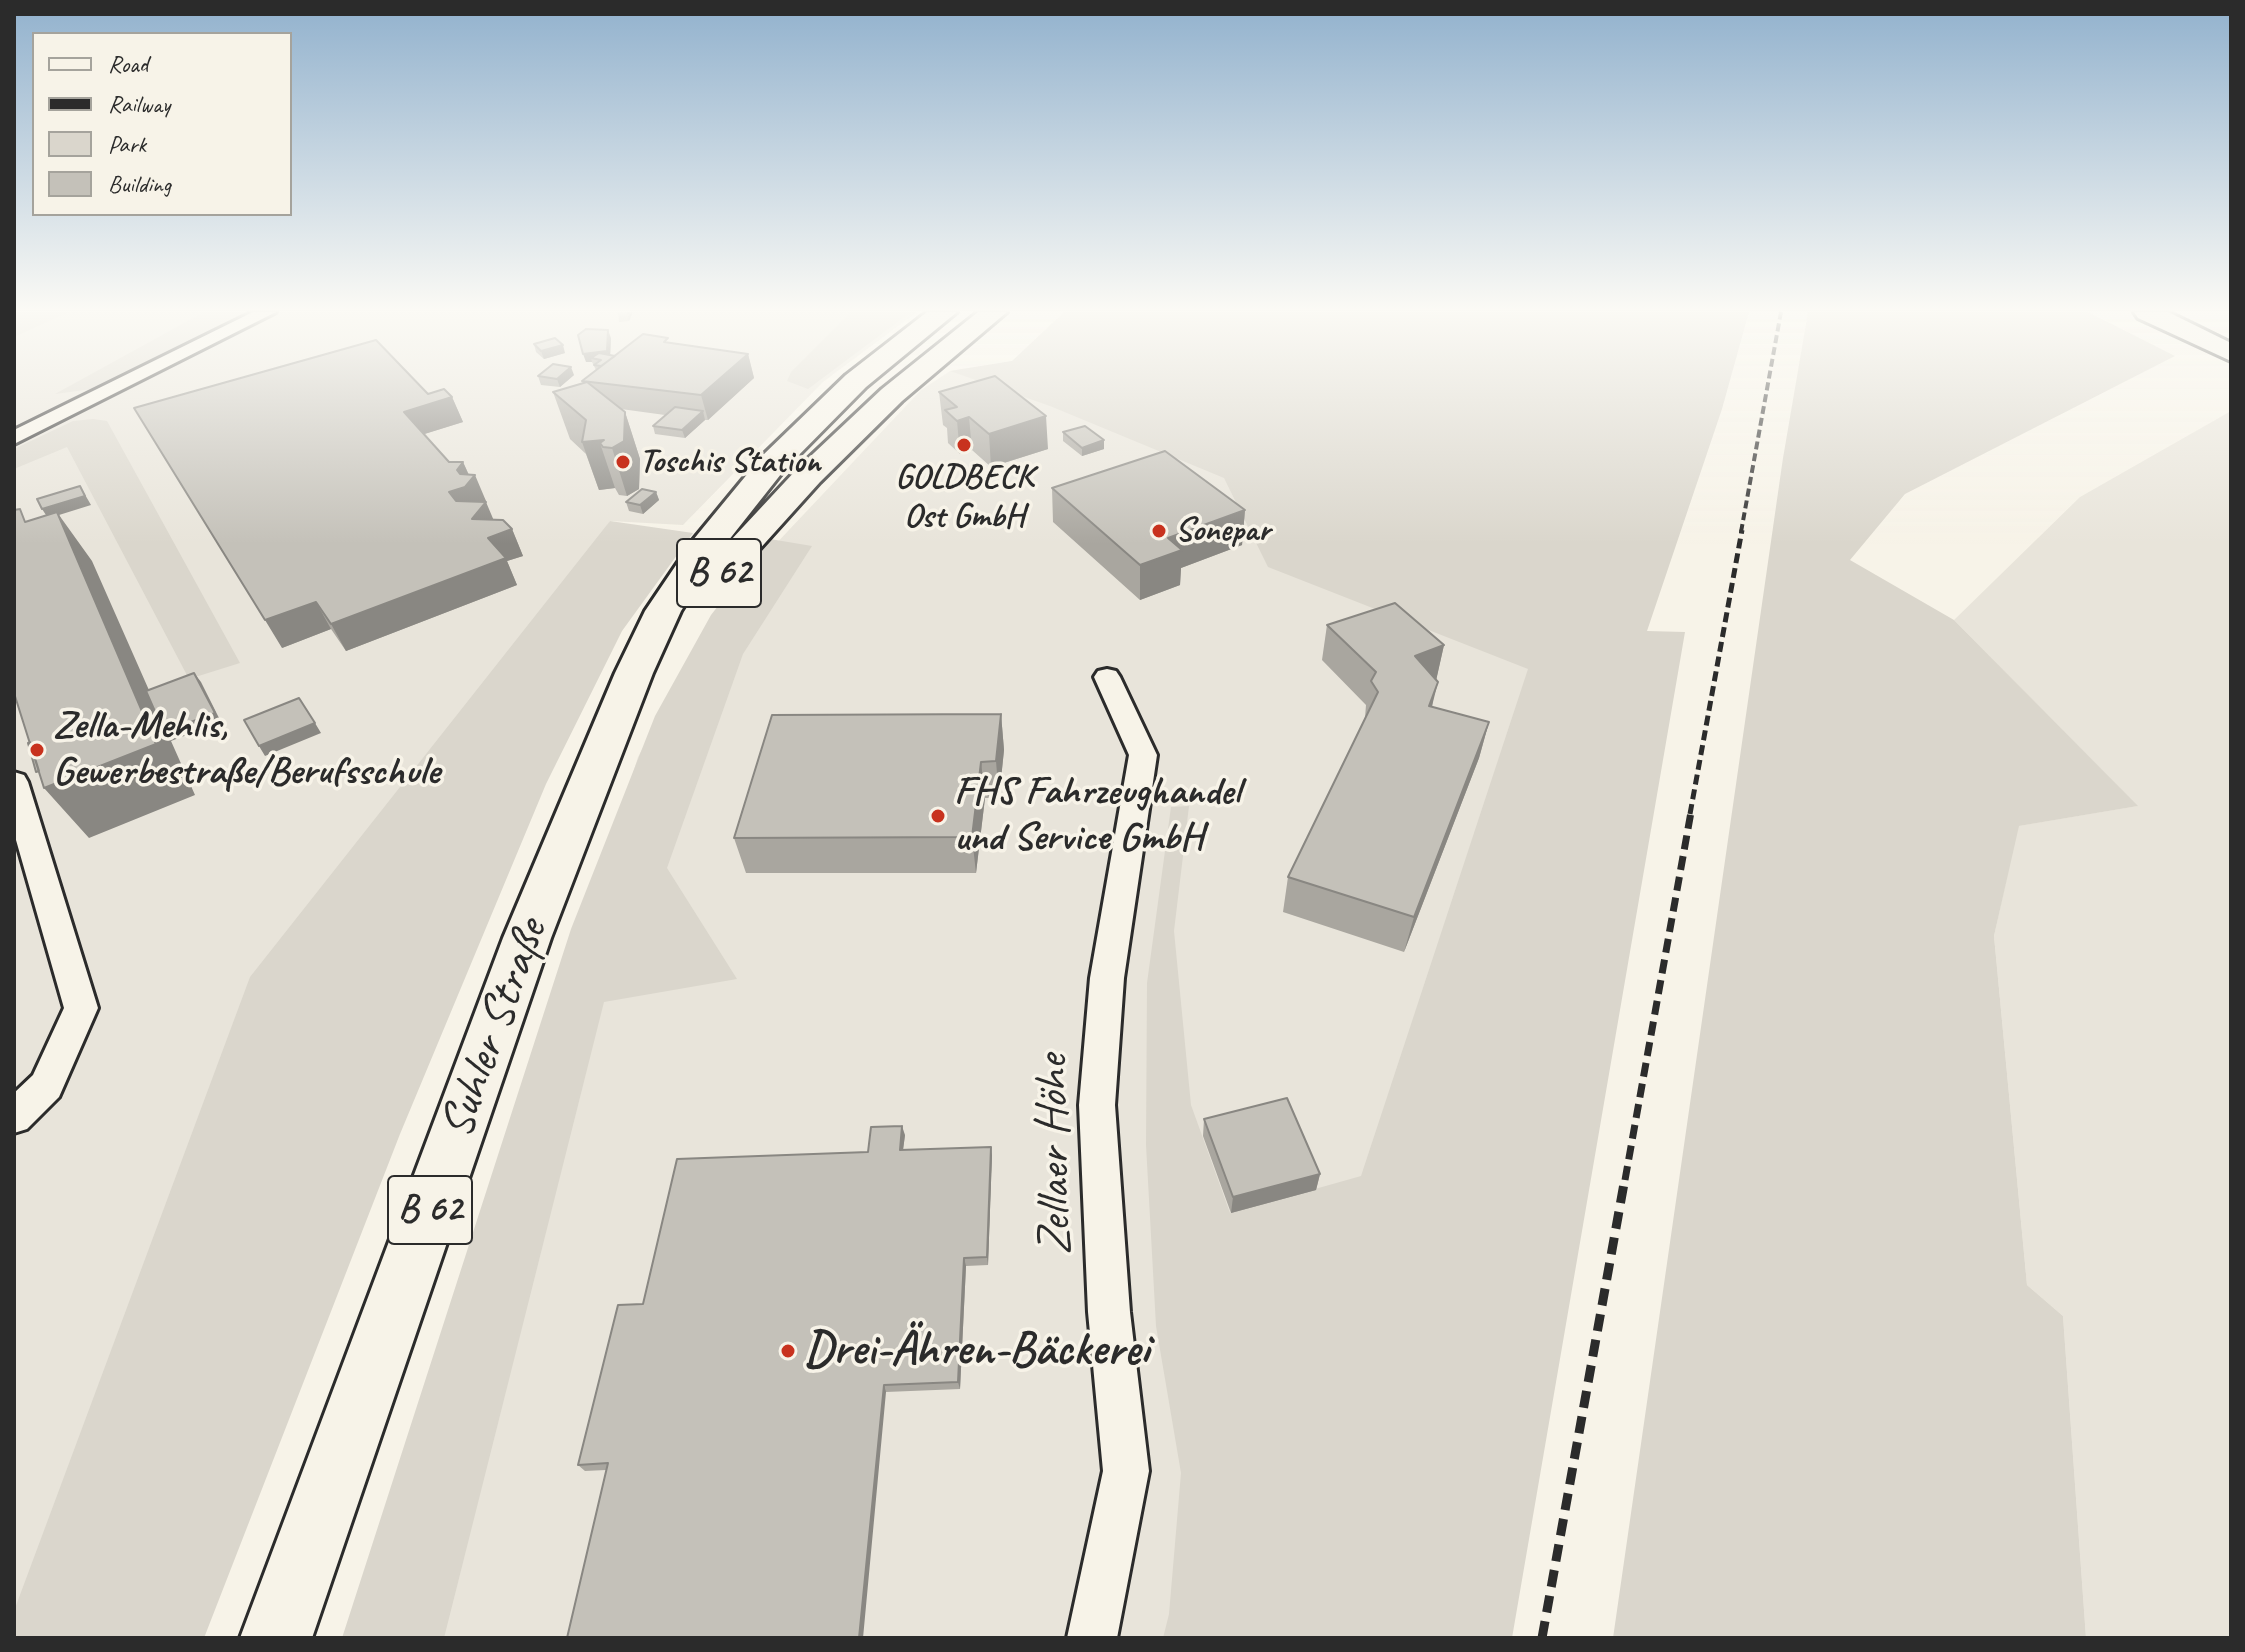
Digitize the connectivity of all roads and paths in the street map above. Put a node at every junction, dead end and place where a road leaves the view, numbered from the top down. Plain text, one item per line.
1 (112, 389) edge
2 (849, 389) edge
3 (899, 389) edge
4 (14, 438) edge
5 (1107, 677) dead end
6 (14, 782) edge
7 (588, 784) junction
8 (14, 1117) edge
9 (276, 1638) edge
10 (1092, 1638) edge

1 - 4 street
2 - 7 main road, Suhler Straße / B 62
3 - 7 main road, Suhler Straße / B 62
5 - 10 street, Zellaer Höhe
6 - 8 street
7 - 9 main road, Suhler Straße / B 62

